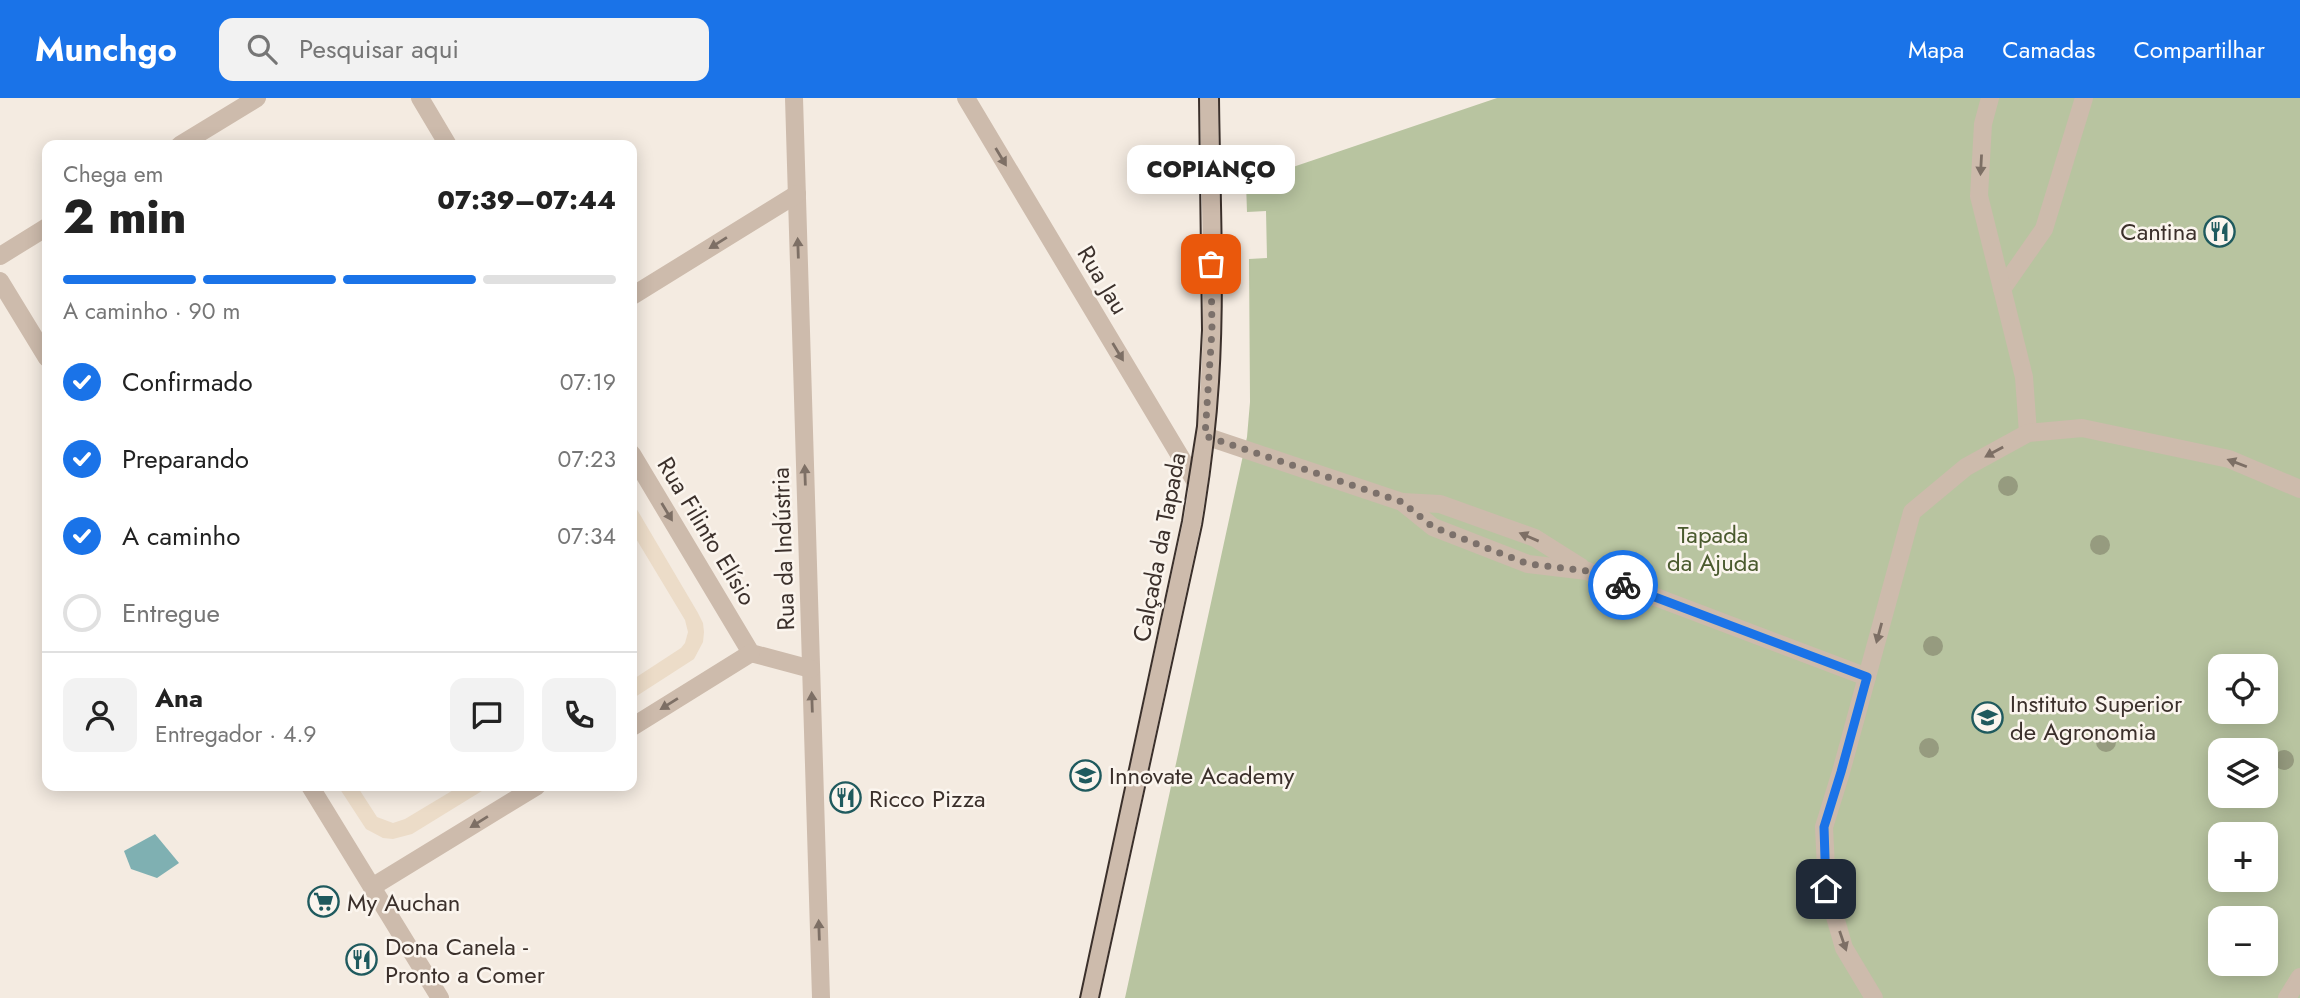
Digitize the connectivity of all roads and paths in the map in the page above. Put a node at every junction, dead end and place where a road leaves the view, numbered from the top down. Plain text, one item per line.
1 (257, 98) edge
2 (419, 98) edge
3 (794, 98) edge
4 (966, 98) edge
5 (1209, 98) edge
6 (1990, 98) edge
7 (2084, 98) edge
8 (188, 140) edge
9 (445, 140) edge
10 (797, 194) junction
11 (42, 230) edge
12 (0, 256) edge
13 (0, 281) edge
14 (2002, 289) junction
15 (637, 293) edge
16 (42, 350) edge
17 (2028, 433) junction
18 (1205, 436) junction
19 (637, 461) edge
20 (1198, 486) junction
21 (2300, 489) edge
22 (1402, 502) junction
23 (1587, 571) junction
24 (751, 653) junction
25 (811, 669) junction
26 (1867, 677) junction
27 (637, 724) edge
28 (313, 791) edge
29 (529, 791) edge
30 (372, 887) junction
31 (2300, 977) edge
32 (440, 998) edge
33 (821, 998) edge
34 (1089, 998) edge
35 (1874, 998) edge
36 (2287, 998) edge

1 - 8 street
2 - 9 street
3 - 10 street, Rua da Indústria
4 -> 20 street, Rua Jau
5 - 18 street, Calçada da Tapada
6 -> 14 street
7 - 14 street
10 -> 15 street
25 -> 10 street, Rua da Indústria
11 - 12 street
13 - 16 street
14 - 17 street
21 -> 17 street
17 -> 26 street
18 - 20 street, Calçada da Tapada
18 - 22 street
19 -> 24 street, Rua Filinto Elísio
20 - 34 street, Calçada da Tapada
23 -> 22 street
22 - 23 street
23 - 26 street
24 - 25 street
24 -> 27 street
33 -> 25 street, Rua da Indústria
26 -> 35 street
28 - 30 street
29 -> 30 street
30 - 32 street
31 - 36 street

